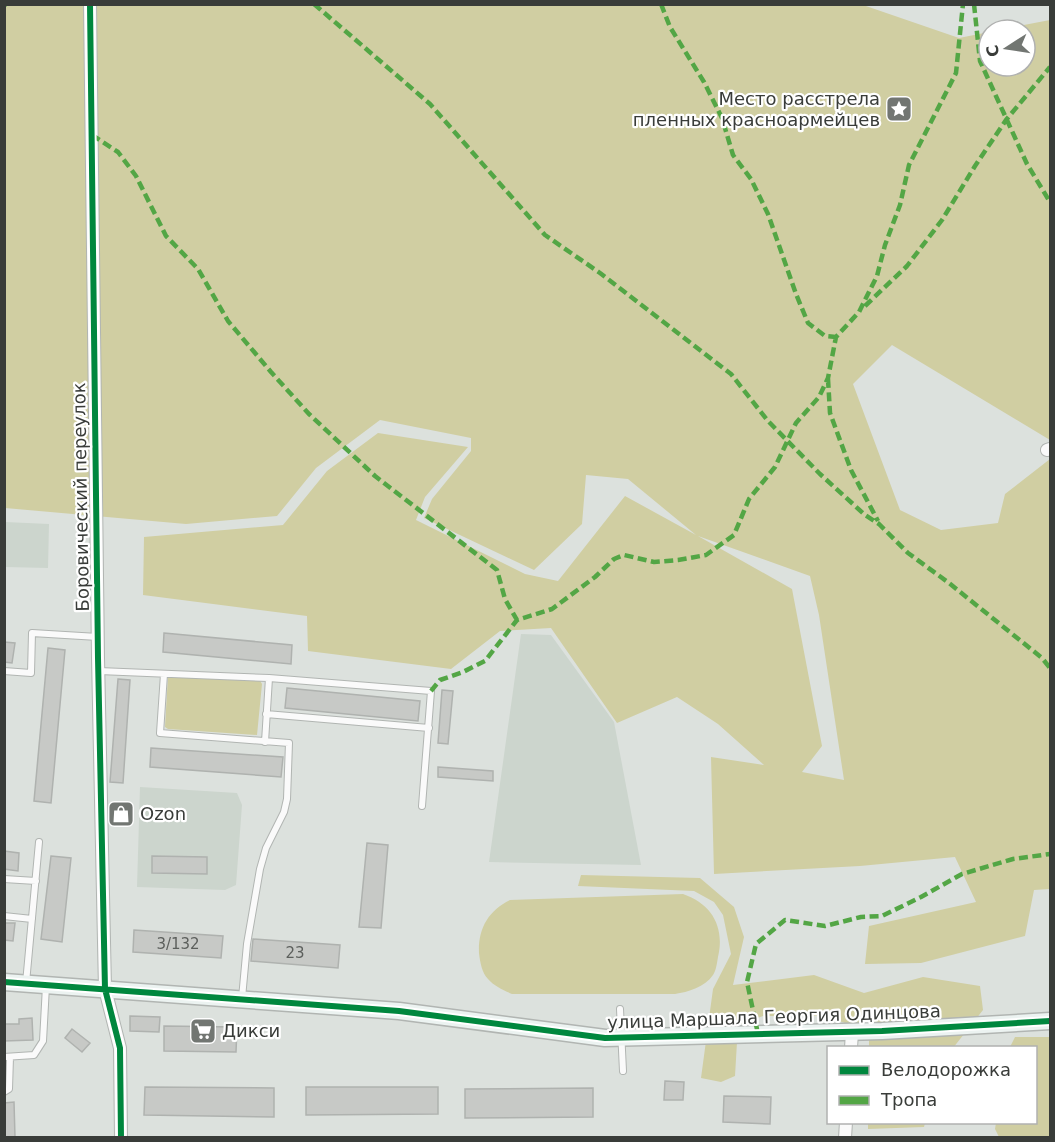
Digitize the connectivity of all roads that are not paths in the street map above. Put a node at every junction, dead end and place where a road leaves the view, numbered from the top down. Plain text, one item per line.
1 (92, 6) edge
2 (98, 637) junction
3 (4, 671) edge
4 (99, 671) junction
5 (164, 674) junction
6 (269, 678) junction
7 (266, 714) junction
8 (429, 728) junction
9 (265, 741) junction
10 (422, 806) dead end
11 (39, 842) dead end
12 (4, 879) edge
13 (36, 881) junction
14 (4, 916) edge
15 (32, 919) junction
16 (4, 982) edge
17 (26, 984) junction
18 (46, 985) junction
19 (105, 988) junction
20 (242, 999) junction
21 (620, 1009) dead end
22 (1050, 1021) edge
23 (621, 1038) junction
24 (851, 1040) edge
25 (7, 1057) edge
26 (623, 1071) dead end
27 (4, 1092) edge
28 (121, 1137) edge

1 - 2 street, Боровический переулок
2 - 3 lane
2 - 4 street, Боровический переулок
4 - 5 lane
4 - 19 street, Боровический переулок
5 - 6 lane
5 - 9 lane
6 - 7 lane
6 - 8 lane
7 - 8 lane
7 - 9 lane
8 - 10 lane
9 - 20 lane
11 - 13 lane
12 - 13 lane
13 - 15 lane
14 - 15 lane
15 - 17 lane
16 - 17 street, улица Маршала Георгия Одинцова
17 - 18 street, улица Маршала Георгия Одинцова
18 - 19 street, улица Маршала Георгия Одинцова
18 - 25 lane
19 - 20 street, улица Маршала Георгия Одинцова
19 - 28 street, Боровический переулок
20 - 23 street, улица Маршала Георгия Одинцова
21 - 23 lane
22 - 24 street, улица Маршала Георгия Одинцова
23 - 24 street, улица Маршала Георгия Одинцова
23 - 26 lane
25 - 27 lane

